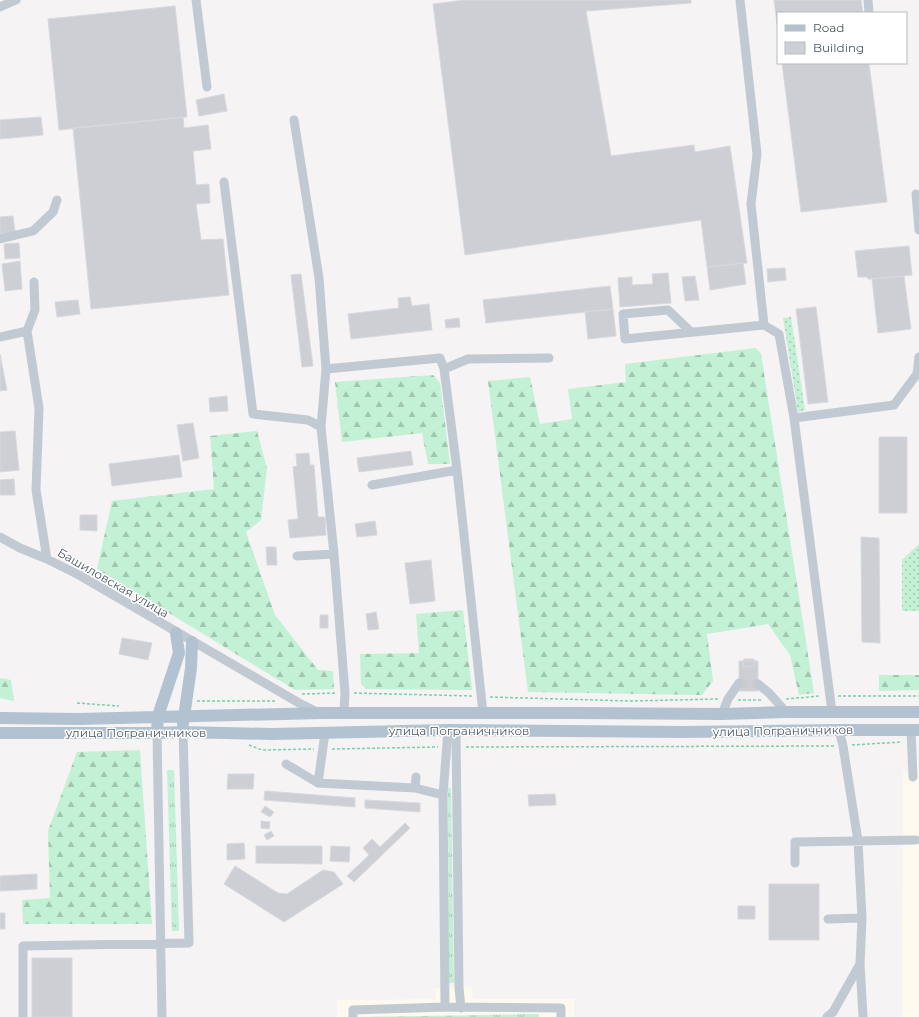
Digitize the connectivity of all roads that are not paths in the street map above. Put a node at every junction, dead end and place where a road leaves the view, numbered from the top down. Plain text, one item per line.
1 (16, 0) edge
2 (196, 0) edge
3 (740, 0) edge
4 (868, 0) edge
5 (0, 7) edge
6 (869, 12) edge
7 (207, 87) dead end
8 (294, 120) dead end
9 (224, 182) dead end
10 (916, 194) dead end
11 (57, 200) dead end
12 (919, 230) edge
13 (0, 239) edge
14 (34, 282) dead end
15 (764, 325) junction
16 (27, 331) junction
17 (691, 332) junction
18 (0, 337) edge
19 (919, 357) edge
20 (549, 358) dead end
21 (444, 369) junction
22 (326, 370) junction
23 (794, 418) junction
24 (321, 427) junction
25 (457, 470) junction
26 (372, 485) dead end
27 (0, 537) edge
28 (11, 544) junction
29 (0, 545) edge
30 (334, 554) junction
31 (297, 556) dead end
32 (47, 559) junction
33 (176, 632) junction
34 (192, 642) junction
35 (739, 683) dead end
36 (758, 684) tunnel mouth
37 (786, 712) junction
38 (832, 712) junction
39 (919, 712) edge
40 (344, 713) junction
41 (483, 713) junction
42 (600, 713) junction
43 (321, 714) junction
44 (662, 714) junction
45 (722, 714) junction
46 (158, 716) junction
47 (184, 716) junction
48 (0, 718) edge
49 (452, 730) junction
50 (839, 730) junction
51 (606, 731) junction
52 (183, 732) junction
53 (662, 732) junction
54 (0, 733) edge
55 (157, 733) junction
56 (324, 733) junction
57 (914, 734) edge
58 (452, 747) junction
59 (286, 764) dead end
60 (416, 777) dead end
61 (913, 777) dead end
62 (318, 783) junction
63 (415, 788) junction
64 (443, 795) junction
65 (916, 840) dead end
66 (858, 841) junction
67 (795, 863) dead end
68 (862, 918) junction
69 (828, 919) dead end
70 (161, 944) junction
71 (860, 964) junction
72 (445, 1008) junction
73 (461, 1008) junction
74 (22, 1017) edge
75 (162, 1017) edge
76 (353, 1017) edge
77 (561, 1017) edge
78 (827, 1017) edge
79 (863, 1017) edge

1 - 5 street
2 - 7 street
3 - 15 street
4 - 6 street
8 - 22 street
9 - 24 street
10 - 12 street
11 - 13 street
14 - 16 street
15 - 17 street
15 - 23 street
16 - 18 street
16 - 32 street
17 - 17 street
19 - 23 street
20 - 21 street
21 - 22 street
21 - 25 street
22 - 24 street
23 - 38 street
24 - 30 street
25 - 26 street
25 - 41 street
27 - 28 street, Башиловская улица
28 - 29 street
28 - 32 street, Башиловская улица
30 - 31 street
30 - 40 street
32 - 33 street, Башиловская улица
33 - 34 street, Башиловская улица
33 - 46 main road
34 - 43 street, Башиловская улица
34 - 47 main road
35 - 45 street
36 - 37 street
37 - 38 main road, улица Пограничников
37 - 45 main road, улица Пограничников
38 - 39 main road, улица Пограничников
40 - 41 main road, улица Пограничников
40 - 43 main road, улица Пограничников
41 - 42 main road, улица Пограничников
42 - 44 main road, улица Пограничников
42 - 51 main road
43 - 47 main road, улица Пограничников
44 - 45 main road, улица Пограничников
44 - 53 main road
46 - 47 main road, улица Пограничников
46 - 48 main road, улица Пограничников
46 - 55 main road
47 - 52 main road
49 - 51 main road, улица Пограничников
49 - 56 main road, улица Пограничников
49 - 58 street
50 - 53 main road, улица Пограничников
50 - 57 main road, улица Пограничников
50 - 66 street
51 - 53 main road, улица Пограничников
52 - 55 main road, улица Пограничников
52 - 56 main road, улица Пограничников
52 - 70 street
54 - 55 main road, улица Пограничников
55 - 70 street
56 - 62 street
57 - 61 street
58 - 64 street
58 - 73 street
59 - 62 street
60 - 63 street
62 - 63 street
63 - 64 street
64 - 72 street
65 - 66 street
66 - 67 street
66 - 68 street
68 - 69 street
68 - 71 street
70 - 74 street
70 - 75 street
71 - 78 street
71 - 79 street
72 - 73 street
72 - 76 street
73 - 77 street

